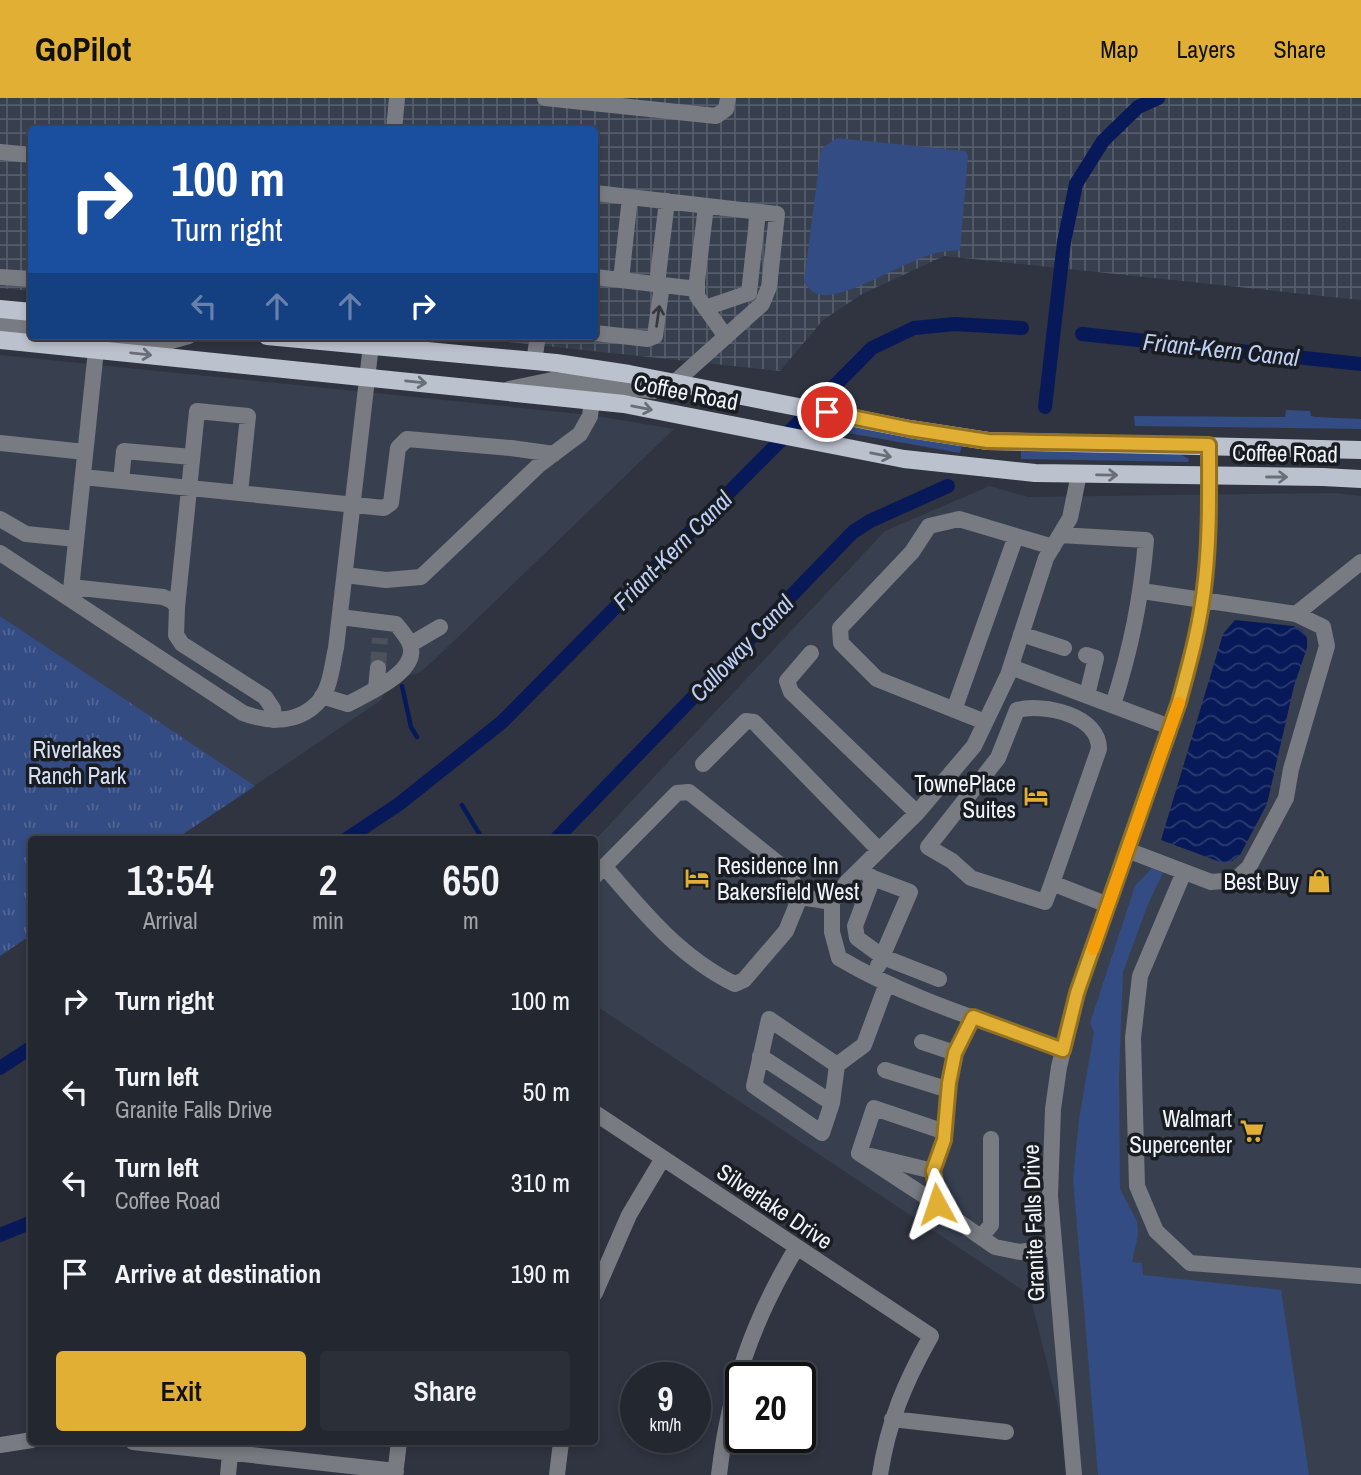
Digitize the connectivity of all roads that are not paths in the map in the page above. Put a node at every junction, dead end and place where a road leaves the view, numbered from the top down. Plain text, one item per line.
1 (397, 98) edge
2 (545, 98) edge
3 (728, 98) edge
4 (394, 126) edge
5 (0, 152) edge
6 (28, 155) edge
7 (598, 192) edge
8 (629, 197) junction
9 (667, 201) junction
10 (706, 206) junction
11 (758, 212) junction
12 (28, 274) edge
13 (0, 276) edge
14 (598, 277) edge
15 (621, 280) junction
16 (659, 284) junction
17 (697, 289) junction
18 (705, 308) junction
19 (0, 309) edge
20 (28, 312) edge
21 (0, 324) edge
22 (28, 327) edge
23 (598, 333) edge
24 (726, 337) junction
25 (0, 340) edge
26 (110, 340) edge
27 (156, 340) edge
28 (175, 340) edge
29 (351, 340) edge
30 (537, 340) edge
31 (372, 341) edge
32 (96, 350) junction
33 (534, 361) junction
34 (368, 377) junction
35 (674, 383) junction
36 (503, 390) junction
37 (592, 400) junction
38 (0, 443) edge
39 (1209, 445) junction
40 (1361, 450) edge
41 (85, 453) junction
42 (554, 454) junction
43 (192, 457) junction
44 (1079, 474) junction
45 (1209, 476) junction
46 (83, 477) junction
47 (1361, 479) edge
48 (121, 481) junction
49 (189, 488) junction
50 (240, 492) junction
51 (353, 504) junction
52 (0, 519) edge
53 (1016, 536) junction
54 (76, 539) junction
55 (1056, 541) junction
56 (0, 553) edge
57 (1361, 562) edge
58 (345, 575) junction
59 (1142, 591) junction
60 (70, 593) junction
61 (1203, 601) junction
62 (177, 607) junction
63 (1296, 614) junction
64 (340, 617) junction
65 (383, 621) junction
66 (440, 627) dead end
67 (1021, 634) junction
68 (380, 638) tunnel mouth
69 (411, 644) junction
70 (1064, 648) dead end
71 (811, 653) dead end
72 (1086, 655) dead end
73 (1011, 667) junction
74 (378, 668) tunnel mouth
75 (376, 688) junction
76 (322, 695) junction
77 (1087, 695) junction
78 (1113, 705) junction
79 (954, 710) junction
80 (274, 720) junction
81 (985, 722) junction
82 (1170, 727) junction
83 (974, 746) junction
84 (998, 758) junction
85 (703, 764) dead end
86 (916, 813) junction
87 (879, 850) junction
88 (1127, 850) junction
89 (599, 871) edge
90 (1184, 872) junction
91 (866, 874) junction
92 (1052, 883) junction
93 (800, 897) junction
94 (832, 902) junction
95 (1108, 905) junction
96 (883, 957) junction
97 (939, 979) dead end
98 (880, 980) junction
99 (973, 1017) junction
100 (922, 1042) dead end
101 (1063, 1050) junction
102 (955, 1053) junction
103 (760, 1056) junction
104 (837, 1065) junction
105 (885, 1070) dead end
106 (948, 1090) junction
107 (832, 1102) junction
108 (598, 1115) edge
109 (945, 1132) junction
110 (992, 1139) dead end
111 (859, 1153) junction
112 (663, 1158) junction
113 (933, 1171) junction
114 (937, 1204) junction
115 (981, 1237) junction
116 (797, 1247) junction
117 (1053, 1247) junction
118 (1361, 1276) edge
119 (598, 1286) edge
120 (892, 1419) junction
121 (1006, 1432) dead end
122 (28, 1441) edge
123 (0, 1445) edge
124 (192, 1445) edge
125 (399, 1445) edge
126 (561, 1445) edge
127 (231, 1447) edge
128 (395, 1473) edge
129 (228, 1475) edge
130 (557, 1475) edge
131 (719, 1475) edge
132 (880, 1475) edge
133 (1074, 1475) edge

1 - 4 street
2 - 3 street
5 - 6 street
7 - 8 street
8 - 9 street
8 - 15 street
9 - 10 street
9 - 16 street
10 - 11 street
10 - 17 street
11 - 18 street
11 - 24 street
12 - 13 street
14 - 15 street
15 - 16 street
16 - 17 street
23 -> 16 street
17 - 18 street
18 - 24 street
19 - 20 main road
21 - 22 street
24 - 35 street
25 - 32 main road, Coffee Road
26 - 32 street
27 - 28 street
29 - 31 main road, Coffee Road
30 - 33 street
31 - 33 main road, Coffee Road
31 - 34 street
32 -> 34 main road, Coffee Road
32 - 41 street
33 - 35 main road, Coffee Road
34 -> 36 main road, Coffee Road
34 - 51 street
35 - 36 street
35 - 39 main road, Coffee Road
36 - 37 main road, Coffee Road
37 - 42 street
37 -> 44 main road, Coffee Road
38 - 41 street
39 - 40 main road, Coffee Road
39 - 45 street, Granite Falls Drive
41 - 46 street
42 - 51 street
42 - 58 street
43 - 48 street
43 - 49 street
43 - 50 street
44 -> 45 main road, Coffee Road
44 - 55 street
45 -> 47 main road, Coffee Road
45 - 61 street, Granite Falls Drive
46 - 48 street
46 - 54 street
48 - 49 street
49 - 50 street
49 - 62 street
50 - 51 street
51 - 58 street
52 - 54 street
53 - 55 street
53 - 79 street
53 - 79 street
54 - 60 street
55 - 59 street
55 - 67 street
56 - 60 street
57 - 63 street
58 - 64 street
59 - 61 street
59 - 78 street
60 - 62 street
60 - 80 street
61 - 63 street
61 - 82 street, Granite Falls Drive
62 - 80 street
63 - 90 street
64 - 65 street
64 - 76 street
65 - 68 street
65 - 69 street
66 - 69 street
67 - 70 street
67 - 73 street
69 - 75 street
71 - 86 street
72 - 77 street
73 - 77 street
73 - 81 street
74 - 75 street
75 - 76 street
76 - 80 street
77 - 78 street
78 - 82 street
79 - 81 street
81 - 83 street
82 - 88 street, Granite Falls Drive
83 - 84 street
83 - 86 street
84 - 92 street
84 - 92 street
85 - 87 street
86 - 87 street
87 - 91 street
88 - 90 street
88 - 95 street, Granite Falls Drive
89 - 93 street
89 - 93 street
90 - 118 street
91 - 94 street
91 - 96 street
91 - 96 street
92 - 95 street
93 - 94 street
94 - 98 street
95 - 101 street, Granite Falls Drive
96 - 97 street
96 - 98 street
98 - 99 street
98 - 104 street
99 - 101 street
99 - 102 street
100 - 102 street
101 - 117 street, Granite Falls Drive
102 - 106 street
103 - 104 street
103 - 107 street
103 - 107 street
104 - 107 street
105 - 106 street
106 - 109 street
108 - 112 street, Silverlake Drive
109 - 111 street
109 - 113 street
110 - 115 street
111 - 113 street
111 - 114 street
112 - 116 street, Silverlake Drive
112 - 119 street
113 - 114 street
114 - 115 street
115 - 117 street
116 - 120 street, Silverlake Drive
116 - 131 street
117 - 133 street, Granite Falls Drive
120 - 121 street
120 - 132 street
122 - 123 street
124 - 127 street
125 - 128 street
126 - 130 street
127 - 128 street
127 - 129 street

